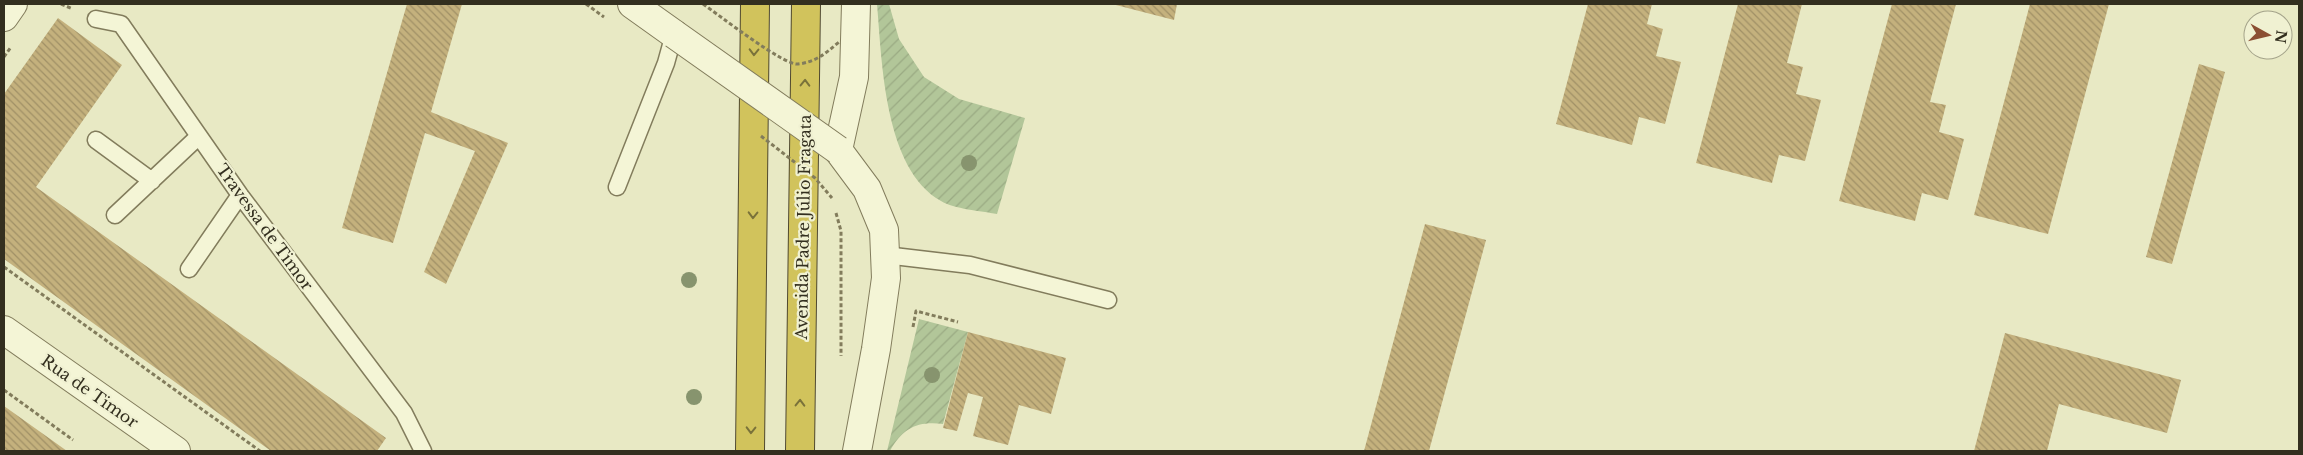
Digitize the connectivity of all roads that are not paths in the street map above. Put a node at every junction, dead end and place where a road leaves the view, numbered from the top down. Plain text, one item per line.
1 (14, 4) edge
2 (632, 4) edge
3 (755, 4) edge
4 (806, 4) edge
5 (856, 4) edge
6 (4, 17) edge
7 (96, 20) dead end
8 (674, 34) junction
9 (754, 91) junction
10 (199, 136) junction
11 (96, 140) dead end
12 (838, 150) junction
13 (152, 181) junction
14 (617, 187) dead end
15 (240, 195) junction
16 (115, 215) dead end
17 (885, 255) junction
18 (190, 269) dead end
19 (1108, 300) dead end
20 (4, 330) edge
21 (176, 451) edge
22 (424, 451) edge
23 (750, 451) edge
24 (800, 451) edge
25 (857, 451) edge

1 - 6 street
2 - 8 street
3 -> 9 highway
24 -> 4 highway, Avenida Padre Júlio Fragata
5 - 12 street
7 - 10 lane, Travessa de Timor
8 - 9 street, bridge
8 - 14 lane
9 - 12 street, bridge
9 -> 23 highway
10 - 13 lane
10 - 15 lane, Travessa de Timor
11 - 13 lane
12 - 17 street
13 - 16 lane
15 - 18 lane
15 - 22 lane, Travessa de Timor
17 - 19 lane
17 - 25 street
20 - 21 street, Rua de Timor

